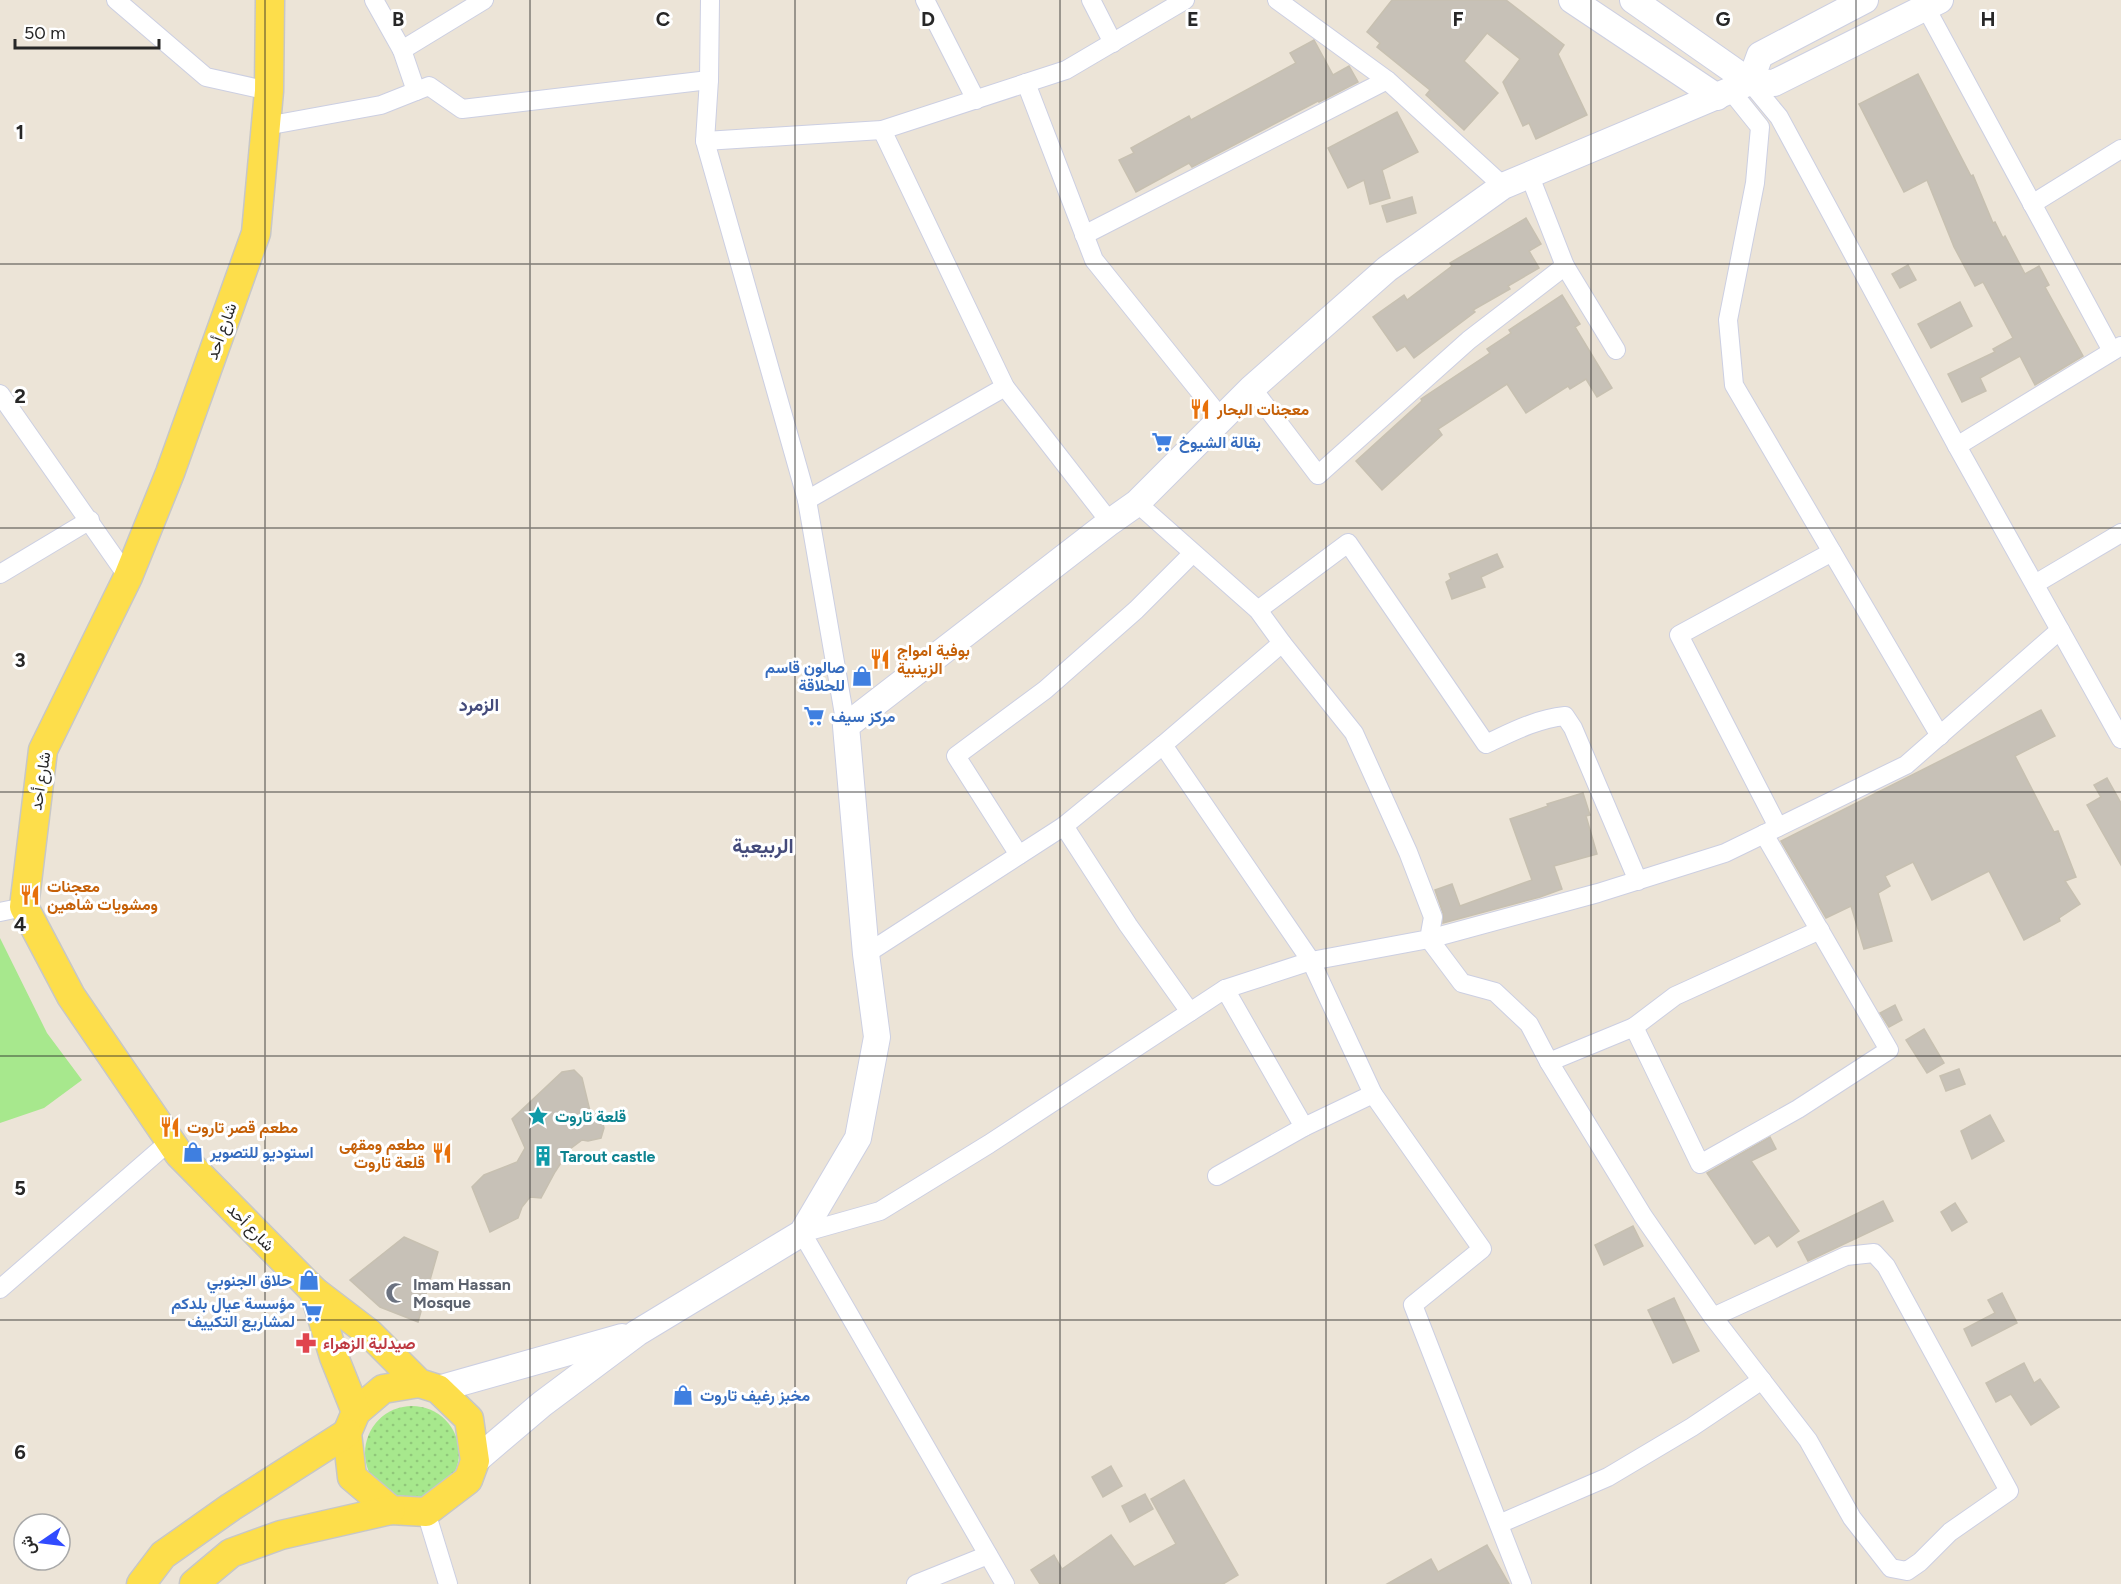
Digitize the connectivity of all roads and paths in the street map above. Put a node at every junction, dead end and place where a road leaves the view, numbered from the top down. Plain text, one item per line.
1 (116, 0) edge
2 (270, 0) edge
3 (374, 0) edge
4 (484, 0) edge
5 (710, 0) edge
6 (925, 0) edge
7 (1091, 0) edge
8 (1185, 0) edge
9 (1277, 0) edge
10 (1572, 0) edge
11 (1633, 0) edge
12 (1865, 0) edge
13 (1933, 4) edge
14 (1113, 43) junction
15 (402, 50) junction
16 (709, 80) junction
17 (1388, 80) junction
18 (1026, 83) junction
19 (1733, 90) junction
20 (269, 91) junction
21 (416, 91) junction
22 (976, 99) junction
23 (266, 126) junction
24 (882, 130) junction
25 (705, 141) junction
26 (2121, 149) edge
27 (1529, 174) junction
28 (1503, 186) junction
29 (2032, 204) junction
30 (1084, 235) junction
31 (1564, 266) junction
32 (2116, 349) edge
33 (1616, 351) dead end
34 (1005, 387) junction
35 (1252, 388) junction
36 (0, 394) edge
37 (1221, 418) junction
38 (1957, 446) junction
39 (807, 500) junction
40 (1137, 503) junction
41 (90, 520) junction
42 (1110, 522) junction
43 (2121, 533) edge
44 (1832, 552) junction
45 (1193, 553) junction
46 (0, 574) edge
47 (128, 577) junction
48 (2035, 584) junction
49 (1258, 609) junction
50 (2060, 630) junction
51 (1282, 643) junction
52 (846, 726) junction
53 (1940, 736) junction
54 (2121, 739) edge
55 (1163, 746) junction
56 (1065, 826) junction
57 (1771, 830) junction
58 (1019, 855) junction
59 (1638, 881) junction
60 (12, 910) edge
61 (1820, 930) junction
62 (1429, 939) junction
63 (866, 954) junction
64 (1311, 961) junction
65 (1225, 989) junction
66 (1190, 1012) junction
67 (1634, 1027) junction
68 (1550, 1062) junction
69 (1373, 1094) junction
70 (1304, 1127) junction
71 (170, 1141) junction
72 (1217, 1176) dead end
73 (802, 1233) junction
74 (0, 1290) edge
75 (314, 1291) junction
76 (1713, 1317) junction
77 (637, 1333) junction
78 (1762, 1380) junction
79 (429, 1386) junction
80 (352, 1422) junction
81 (475, 1461) junction
82 (391, 1510) junction
83 (426, 1512) junction
84 (1499, 1524) junction
85 (988, 1556) junction
86 (141, 1584) edge
87 (194, 1584) edge
88 (448, 1584) edge
89 (916, 1584) edge
90 (1005, 1584) edge
91 (1522, 1584) edge

1 - 20 street
2 - 20 main road, شارع أحد
3 - 15 street
4 - 15 street
5 - 16 street
6 - 22 street
7 - 14 street
8 - 14 street
9 - 17 street
10 - 19 street
11 - 19 street
12 - 19 street
13 - 19 street
13 - 29 street
14 - 18 street
15 - 21 street
16 - 21 street
16 - 25 street
17 - 28 street
17 - 30 street
18 - 22 street
18 - 30 street
19 - 27 street
19 - 38 street
19 - 44 street
20 - 23 main road, شارع أحد
21 - 23 street
22 - 24 street
23 - 47 main road, شارع أحد
24 - 25 street
24 - 34 street
25 - 39 street
26 - 29 street
27 - 28 street
27 - 31 street
28 - 35 street
29 - 32 street
30 - 37 street
31 - 33 street
31 - 35 street
32 - 38 street
34 - 39 street
34 - 42 street
35 - 37 street
36 - 41 street
37 - 40 street
38 - 48 street
39 - 52 street
40 - 42 street
40 - 45 street
41 - 46 street
41 - 47 street
42 - 52 street
43 - 48 street
44 - 53 street
44 - 57 street
45 - 49 street
45 - 58 street
47 - 60 main road, شارع أحد
48 - 50 street
49 - 51 street
49 - 59 street
50 - 53 street
50 - 54 street
51 - 55 street
51 - 62 street
52 - 63 street
53 - 57 street
55 - 56 street
55 - 64 street
56 - 58 street
56 - 66 street
57 - 59 street
57 - 61 street
58 - 63 street
59 - 62 street
60 - 71 main road, شارع أحد
61 - 67 street
61 - 67 street
62 - 64 street
62 - 68 street
63 - 73 street
64 - 65 street
64 - 69 street
65 - 66 street
65 - 70 street
66 - 73 street
67 - 68 street
68 - 76 street
69 - 70 street
69 - 84 street
70 - 72 street
71 - 74 street
71 - 75 main road, شارع أحد
73 - 77 street
73 - 85 street
75 - 79 main road, شارع أحد
75 - 80 main road
76 - 78 street
76 - 78 street
77 - 79 street
77 - 81 street
78 - 84 street
79 - 80 main road
79 - 81 main road, شارع أحد
80 - 82 main road
80 - 86 main road
81 - 83 main road
82 - 83 main road
82 - 87 main road
83 - 88 street
84 - 91 street
85 - 89 street
85 - 90 street

